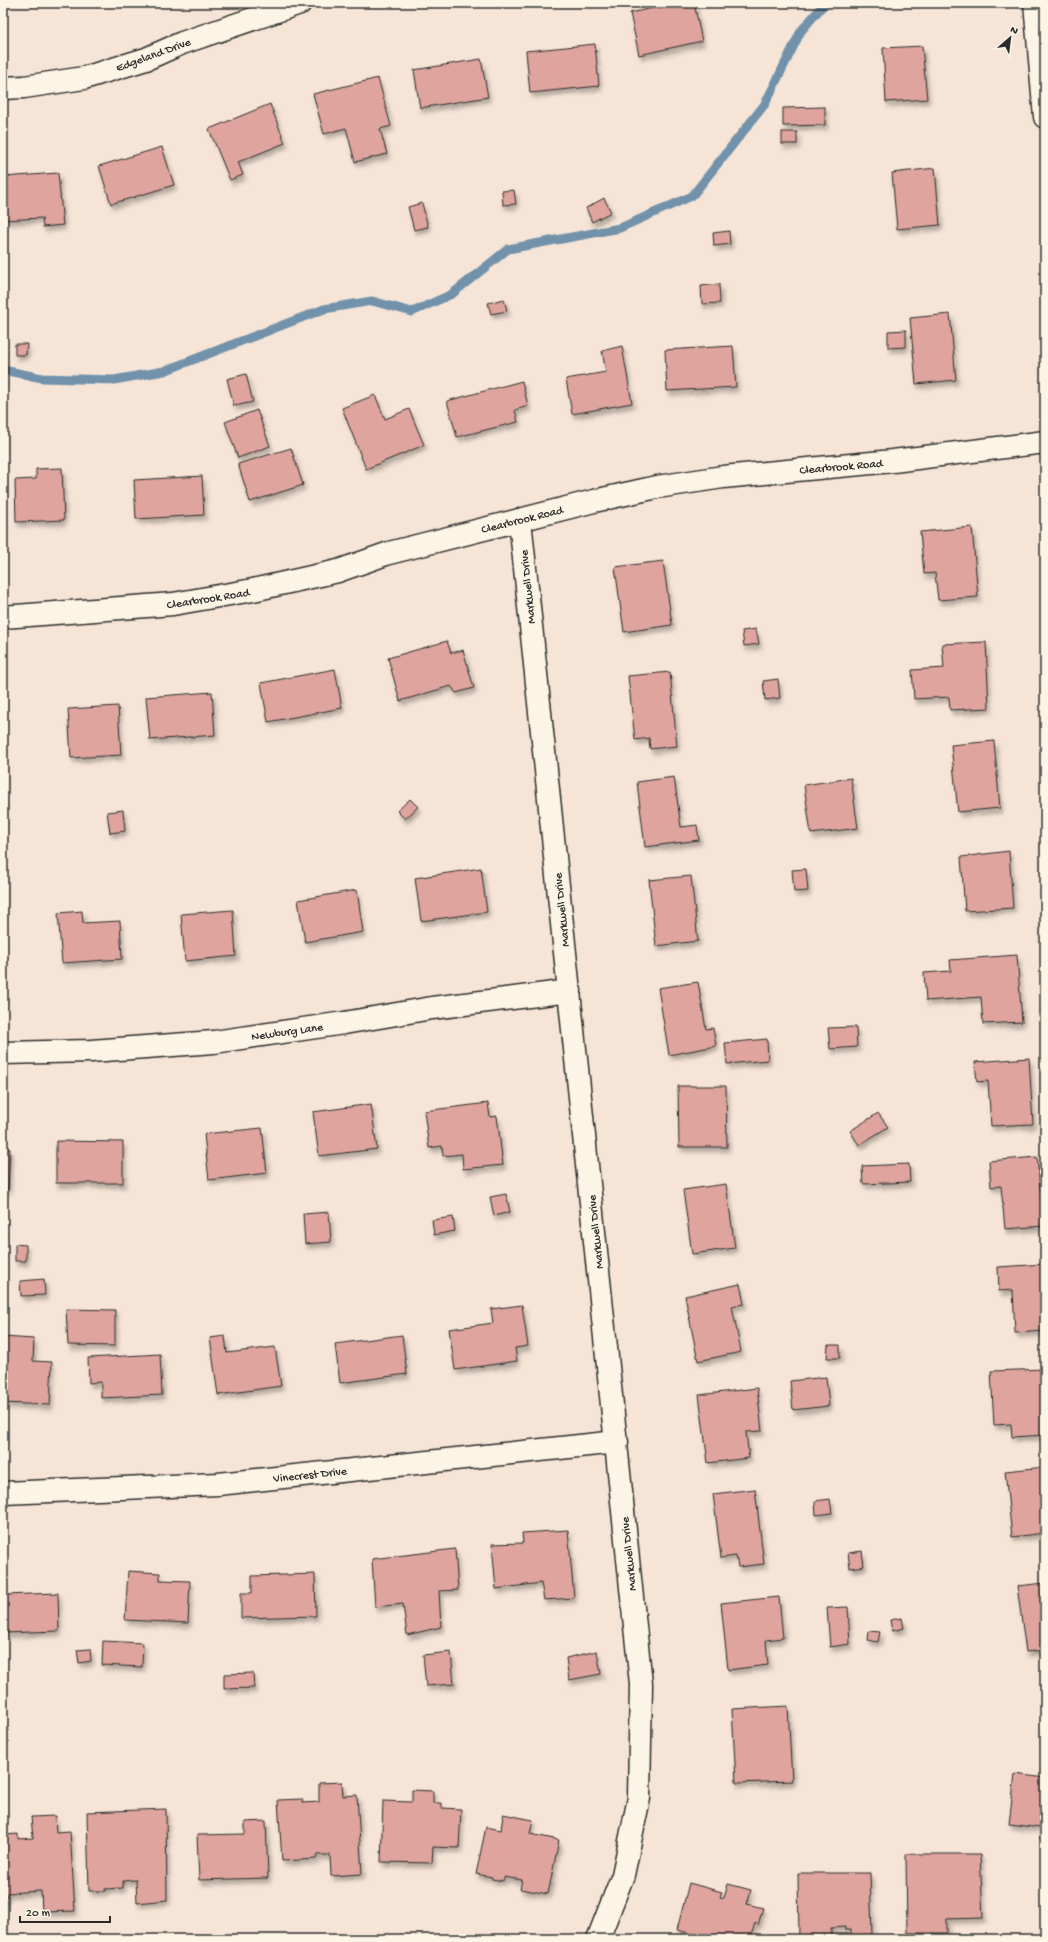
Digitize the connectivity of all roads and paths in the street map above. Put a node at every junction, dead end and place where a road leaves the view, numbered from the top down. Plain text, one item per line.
1 (300, 3) edge
2 (1035, 3) edge
3 (3, 88) edge
4 (1045, 117) edge
5 (1045, 442) edge
6 (520, 520) junction
7 (3, 617) edge
8 (570, 991) junction
9 (3, 1053) edge
10 (617, 1442) junction
11 (3, 1494) edge
12 (598, 1939) edge

1 - 3 street, Edgeland Drive
2 - 4 street
5 - 6 street, Clearbrook Road
6 - 7 street, Clearbrook Road
6 - 8 street, Markwell Drive
8 - 9 street, Newburg Lane
8 - 10 street, Markwell Drive
10 - 11 street, Vinecrest Drive
10 - 12 street, Markwell Drive

